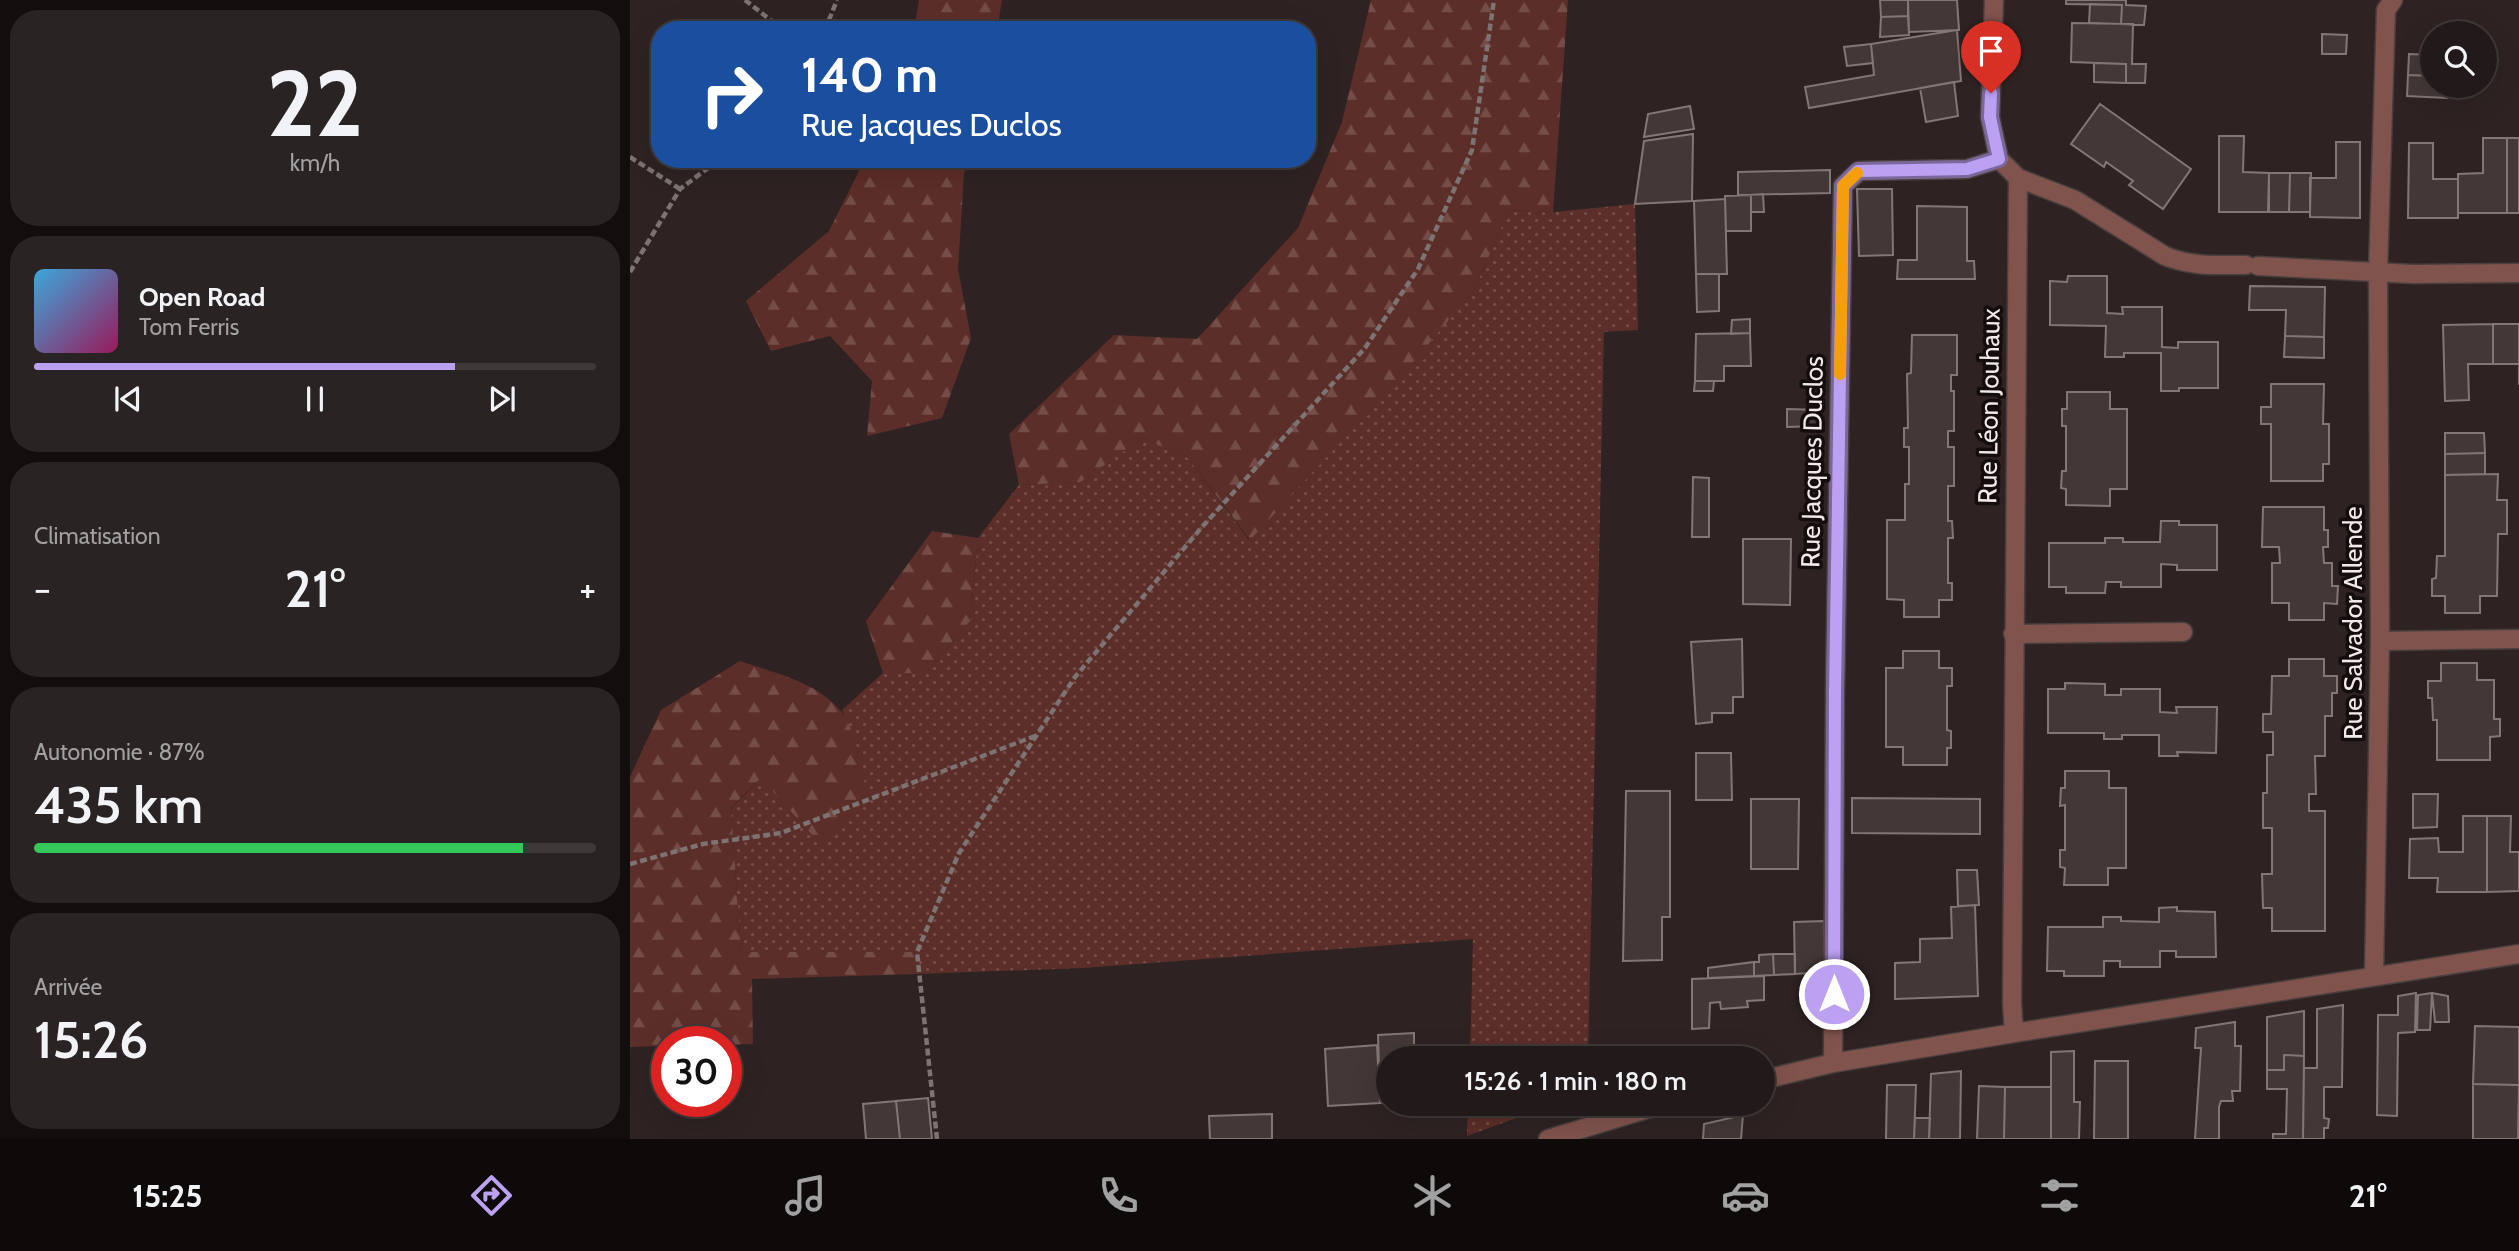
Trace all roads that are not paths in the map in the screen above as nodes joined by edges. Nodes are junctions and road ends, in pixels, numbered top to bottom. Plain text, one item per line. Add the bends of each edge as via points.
1 (1994, 0) edge
2 (2393, 0) edge
3 (1999, 159) junction
4 (2018, 178) junction
5 (2378, 271) junction
6 (2519, 273) edge
7 (2183, 632) dead end
8 (2013, 634) junction
9 (2519, 639) edge
10 (2381, 641) junction
11 (2519, 954) edge
12 (2374, 975) junction
13 (2014, 1032) junction
14 (1833, 1063) junction
15 (1775, 1077) edge
16 (1624, 1116) edge
17 (1548, 1139) edge

1 - 3 street via 1990,117
2 - 5 street, Rue Salvador Allende via 2386,10
3 - 4 street
3 - 14 street, Rue Jacques Duclos via 1967,169 1858,171 1843,186
4 - 5 street via 2075,200 2181,263
4 - 8 street, Rue Léon Jouhaux
5 - 6 street
5 - 10 street, Rue Salvador Allende
7 - 8 street
8 - 13 street, Rue Léon Jouhaux
9 - 10 street
10 - 12 street, Rue Salvador Allende
11 - 12 street
12 - 13 street
13 - 14 street
14 - 15 street
16 - 17 street

